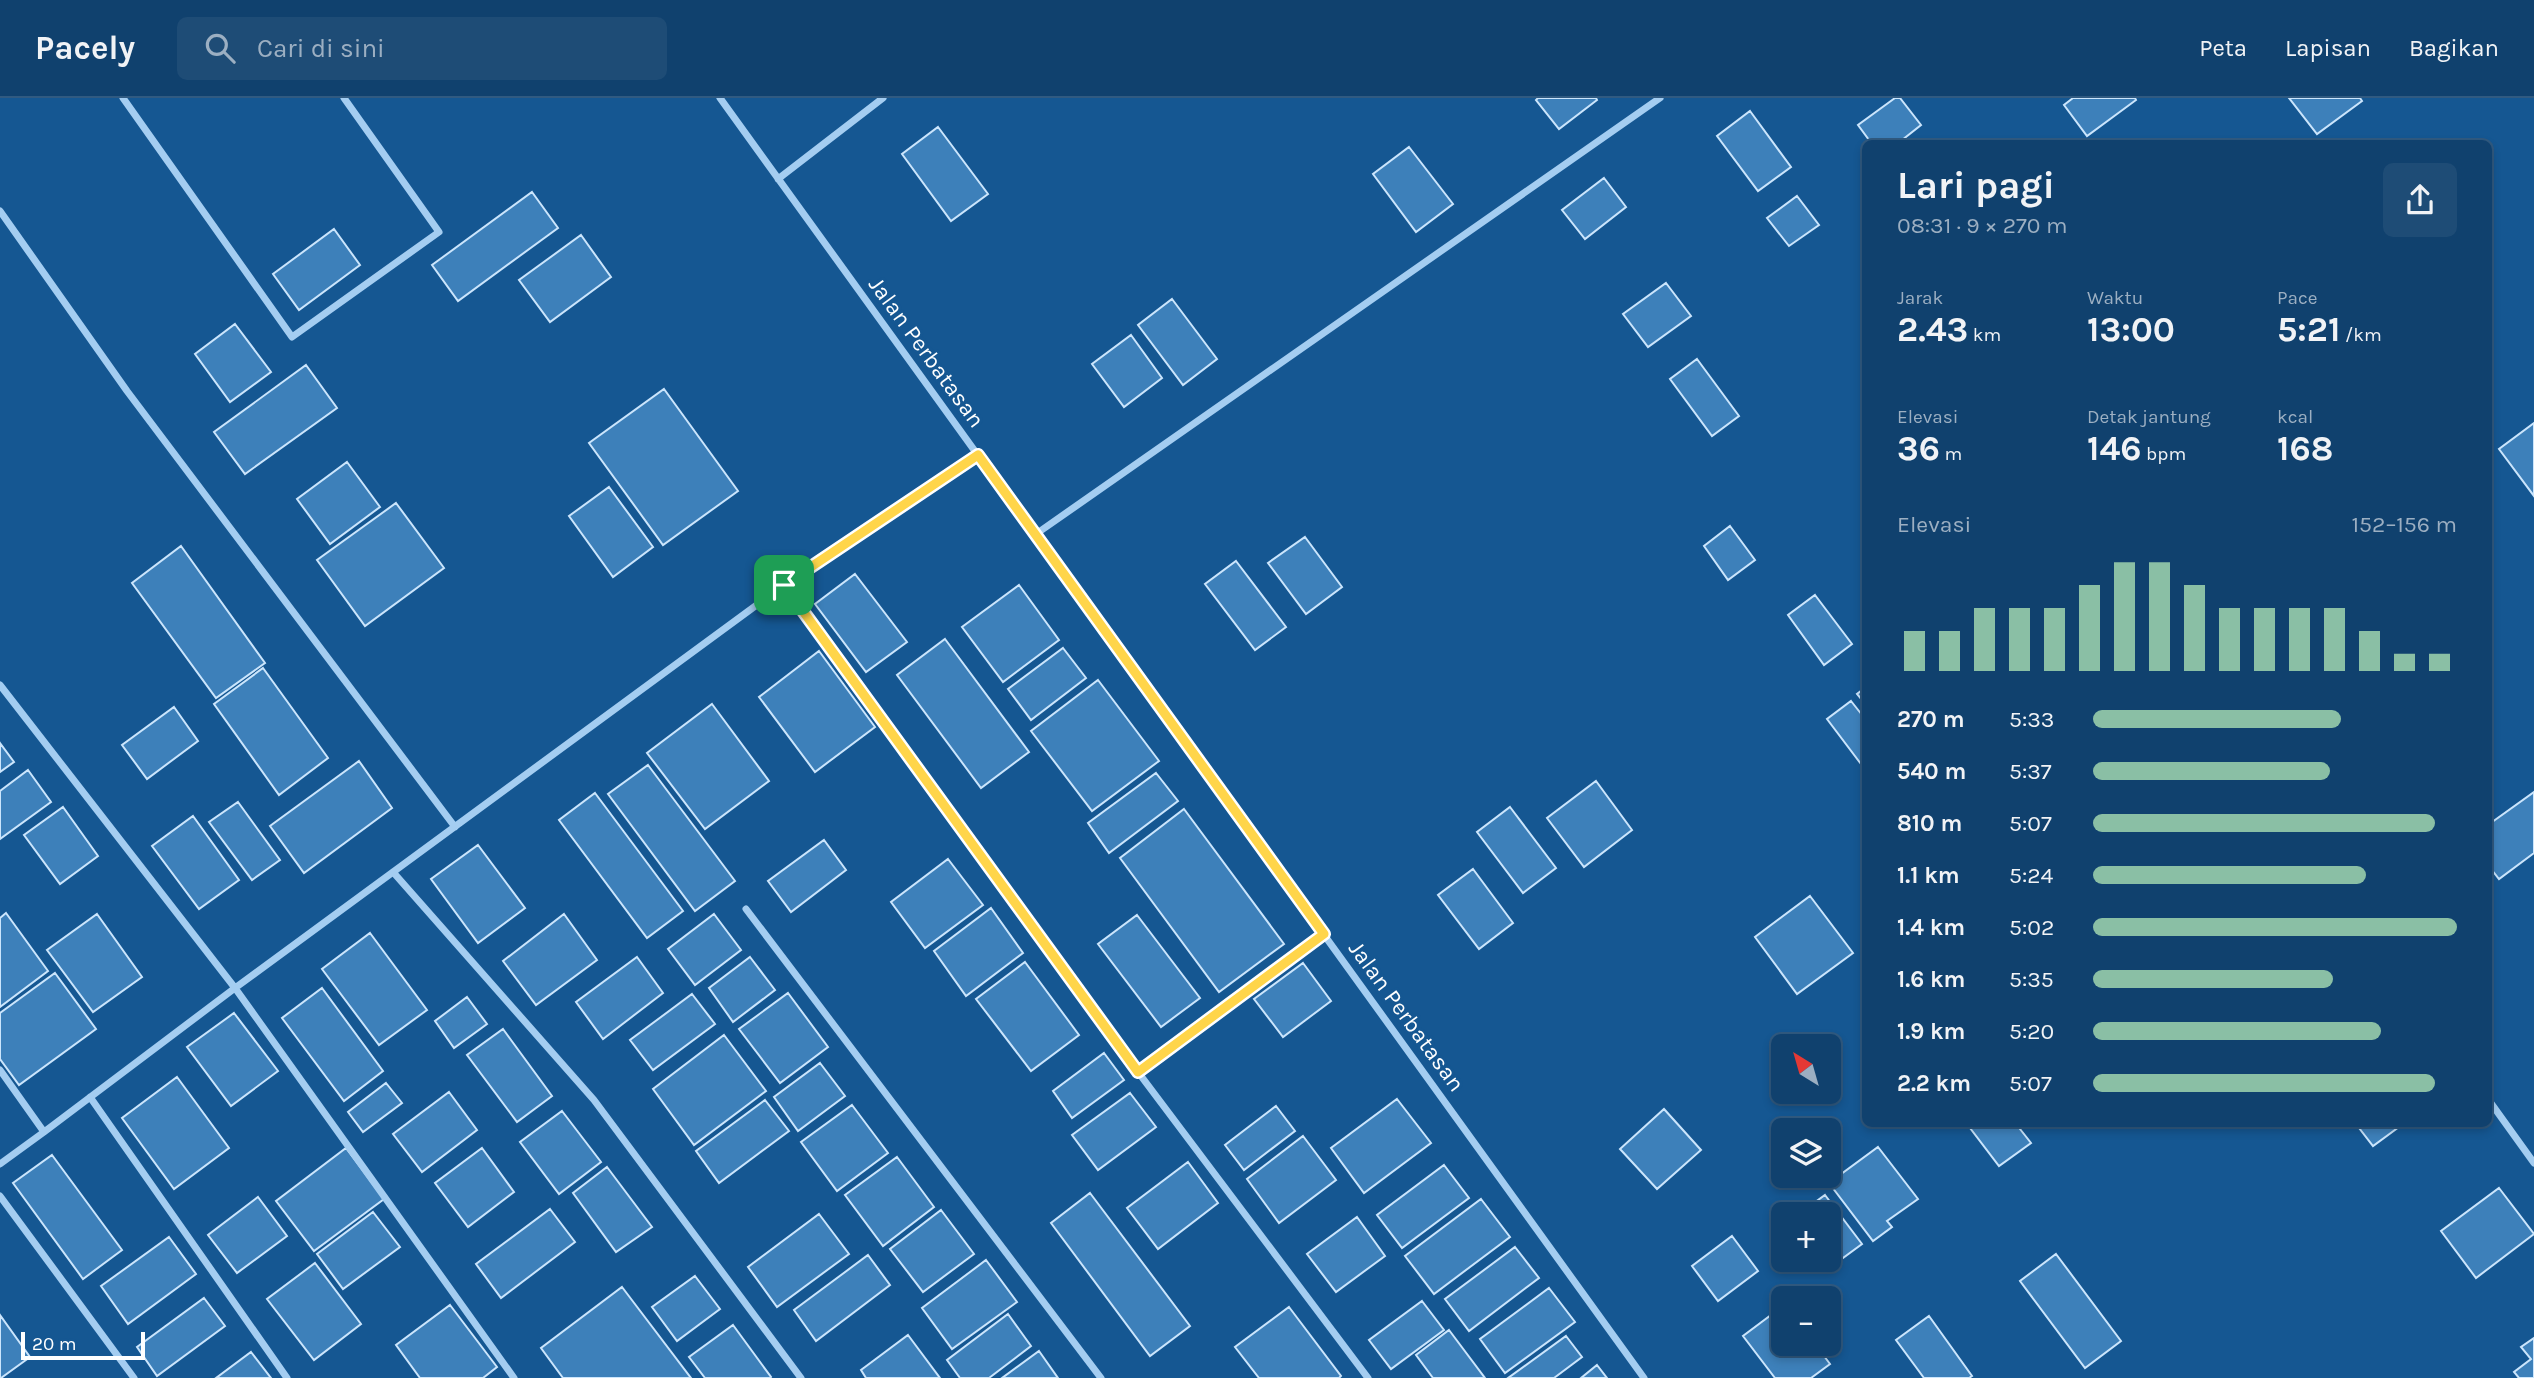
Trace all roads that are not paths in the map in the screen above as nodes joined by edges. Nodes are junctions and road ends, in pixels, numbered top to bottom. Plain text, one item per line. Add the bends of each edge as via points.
1 (123, 98) edge
2 (344, 98) edge
3 (720, 98) edge
4 (883, 98) edge
5 (1660, 98) edge
6 (778, 179) junction
7 (0, 211) edge
8 (978, 455) junction
9 (1036, 534) junction
10 (784, 585) junction
11 (0, 685) edge
12 (456, 827) junction
13 (393, 872) junction
14 (746, 909) dead end
15 (1324, 934) junction
16 (235, 988) junction
17 (0, 1070) edge
18 (1138, 1072) junction
19 (90, 1097) junction
20 (2492, 1105) edge
21 (44, 1132) junction
22 (2534, 1163) edge
23 (0, 1164) edge
24 (0, 1196) edge
25 (134, 1378) edge
26 (287, 1378) edge
27 (514, 1378) edge
28 (801, 1378) edge
29 (1101, 1378) edge
30 (1368, 1378) edge
31 (1644, 1378) edge

1 - 2 street via 292,337 439,232
3 - 6 street, Jalan Perbatasan
4 - 6 street
5 - 9 street
6 - 8 street, Jalan Perbatasan
7 - 12 street via 127,391
8 - 9 street, Jalan Perbatasan
8 - 10 street
9 - 15 street, Jalan Perbatasan
10 - 12 street
10 - 18 street
11 - 16 street
12 - 13 street
13 - 16 street
13 - 28 street via 594,1100
14 - 29 street
15 - 18 street
15 - 31 street, Jalan Perbatasan
16 - 19 street
16 - 27 street
17 - 21 street
18 - 30 street
19 - 21 street
19 - 26 street
20 - 22 street
21 - 23 street
24 - 25 street

